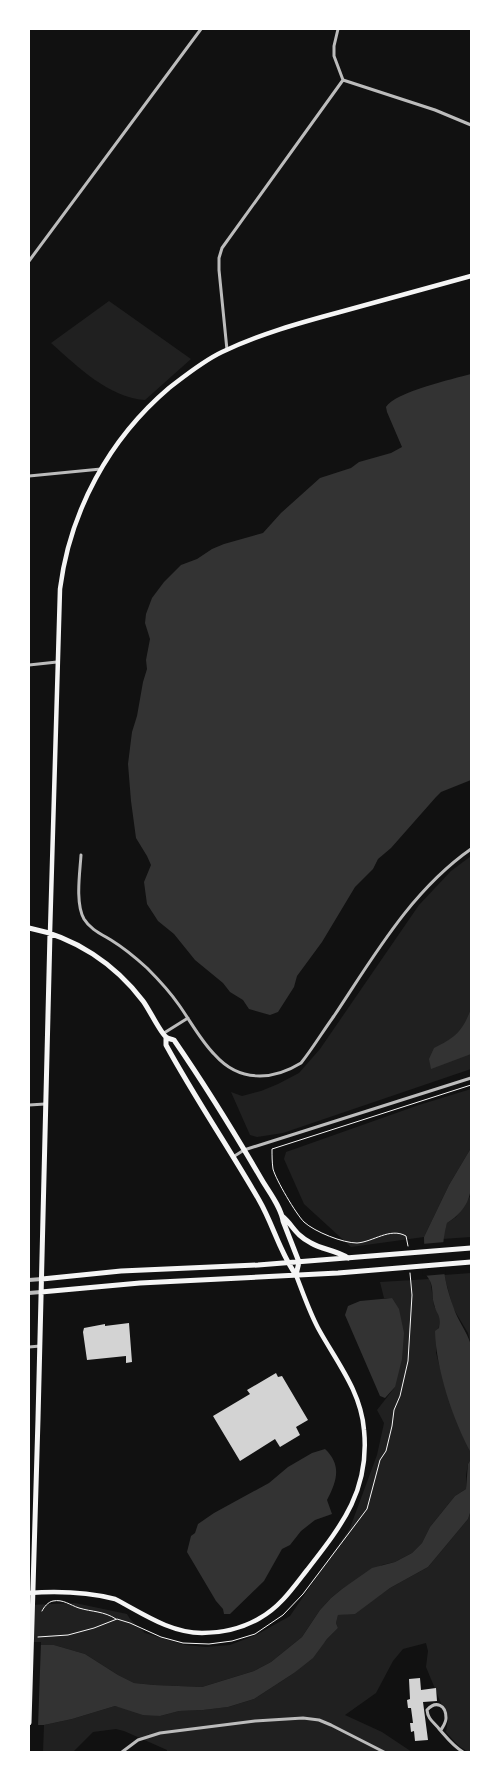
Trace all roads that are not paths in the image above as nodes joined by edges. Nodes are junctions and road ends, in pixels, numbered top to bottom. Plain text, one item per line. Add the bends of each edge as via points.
1 (201, 29) edge
2 (338, 29) edge
3 (343, 80) junction
4 (471, 125) edge
5 (29, 261) edge
6 (471, 276) edge
7 (227, 350) junction
8 (101, 469) junction
9 (29, 476) edge
10 (57, 662) junction
11 (29, 665) edge
12 (471, 849) edge
13 (81, 855) dead end
14 (29, 928) edge
15 (50, 933) junction
16 (188, 1018) junction
17 (165, 1035) junction
18 (471, 1078) edge
19 (45, 1104) junction
20 (29, 1105) edge
21 (244, 1150) junction
22 (233, 1157) junction
23 (282, 1216) junction
24 (471, 1248) edge
25 (348, 1258) junction
26 (299, 1262) junction
27 (471, 1262) edge
28 (287, 1263) junction
29 (296, 1275) junction
30 (42, 1279) junction
31 (29, 1280) edge
32 (41, 1292) junction
33 (29, 1293) edge
34 (40, 1346) junction
35 (29, 1347) edge
36 (34, 1547) junction
37 (29, 1553) edge
38 (31, 1593) edge
39 (29, 1723) edge
40 (441, 1730) junction
41 (122, 1752) edge
42 (384, 1752) edge
43 (463, 1752) edge

1 - 5 street
2 - 3 street via 334,56
3 - 4 street
3 - 7 street via 222,248 219,270
6 - 7 main road via 273,330
7 - 8 main road via 207,360 158,398 124,435
8 - 9 street
8 - 10 main road via 83,504 65,558 59,592
10 - 11 street
10 - 15 main road
12 - 16 street via 446,868 416,899 306,1057 292,1068 273,1075 241,1073 212,1052
13 - 16 street via 80,904 85,920 147,969
14 - 15 main road
15 - 17 main road via 80,945 121,976
15 - 19 main road
16 - 17 street
17 - 21 main road via 177,1044
17 - 22 main road via 166,1045
18 - 21 street
19 - 20 street
19 - 30 main road
21 - 22 street
21 - 23 main road
22 - 28 main road via 265,1212
23 - 25 main road via 310,1243
23 - 26 main road
24 - 25 main road
25 - 26 main road
26 - 28 main road
26 - 29 main road
27 - 29 main road
28 - 29 main road
28 - 30 main road via 139,1270
29 - 32 main road via 147,1282
29 - 38 main road via 314,1319 356,1396 363,1422 365,1457 348,1514 294,1587 259,1619 229,1630 203,1633 172,1628 105,1596
30 - 31 street
30 - 32 main road
32 - 33 street
32 - 34 main road
34 - 35 street
34 - 36 main road
36 - 37 main road
36 - 38 main road
38 - 39 main road
40 - 40 street via 430,1721 427,1712 432,1705 440,1705 444,1710 446,1718
40 - 43 street via 445,1738
41 - 42 street via 138,1740 160,1733 304,1718 331,1725

